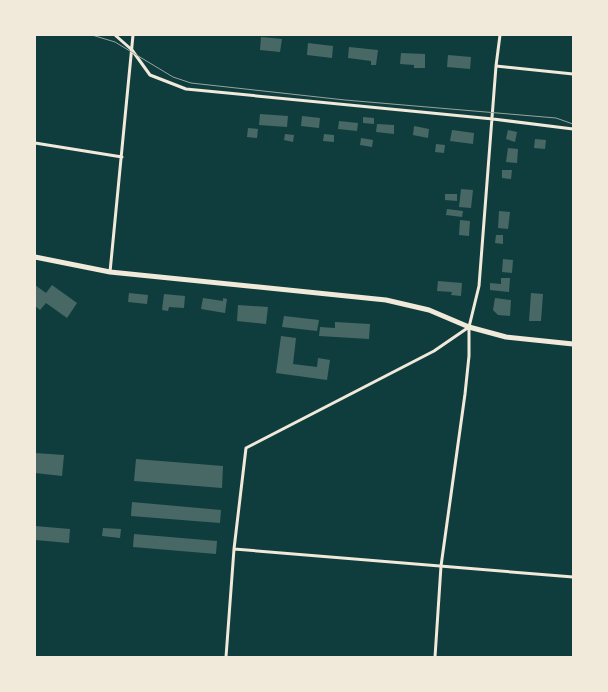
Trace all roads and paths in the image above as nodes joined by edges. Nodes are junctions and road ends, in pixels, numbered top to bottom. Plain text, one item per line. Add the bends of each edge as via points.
1 (114, 35) edge
2 (133, 35) edge
3 (500, 35) edge
4 (132, 50) junction
5 (496, 66) junction
6 (573, 74) edge
7 (493, 119) junction
8 (573, 129) edge
9 (35, 143) edge
10 (122, 157) junction
11 (35, 257) edge
12 (110, 272) junction
13 (469, 327) junction
14 (573, 344) edge
15 (234, 548) junction
16 (441, 566) junction
17 (573, 577) edge
18 (226, 657) edge
19 (435, 657) edge

1 - 4 street
2 - 4 street
3 - 5 street
4 - 7 street via 150,75 186,89
4 - 10 street
5 - 6 street
5 - 7 street
7 - 8 street
7 - 13 street via 479,286
9 - 10 street
10 - 12 street
11 - 12 main road
12 - 13 main road via 386,300 428,310
13 - 14 main road via 506,338
13 - 15 street via 434,351 246,448
13 - 16 street via 466,385
15 - 16 street
15 - 18 street
16 - 17 street
16 - 19 street

